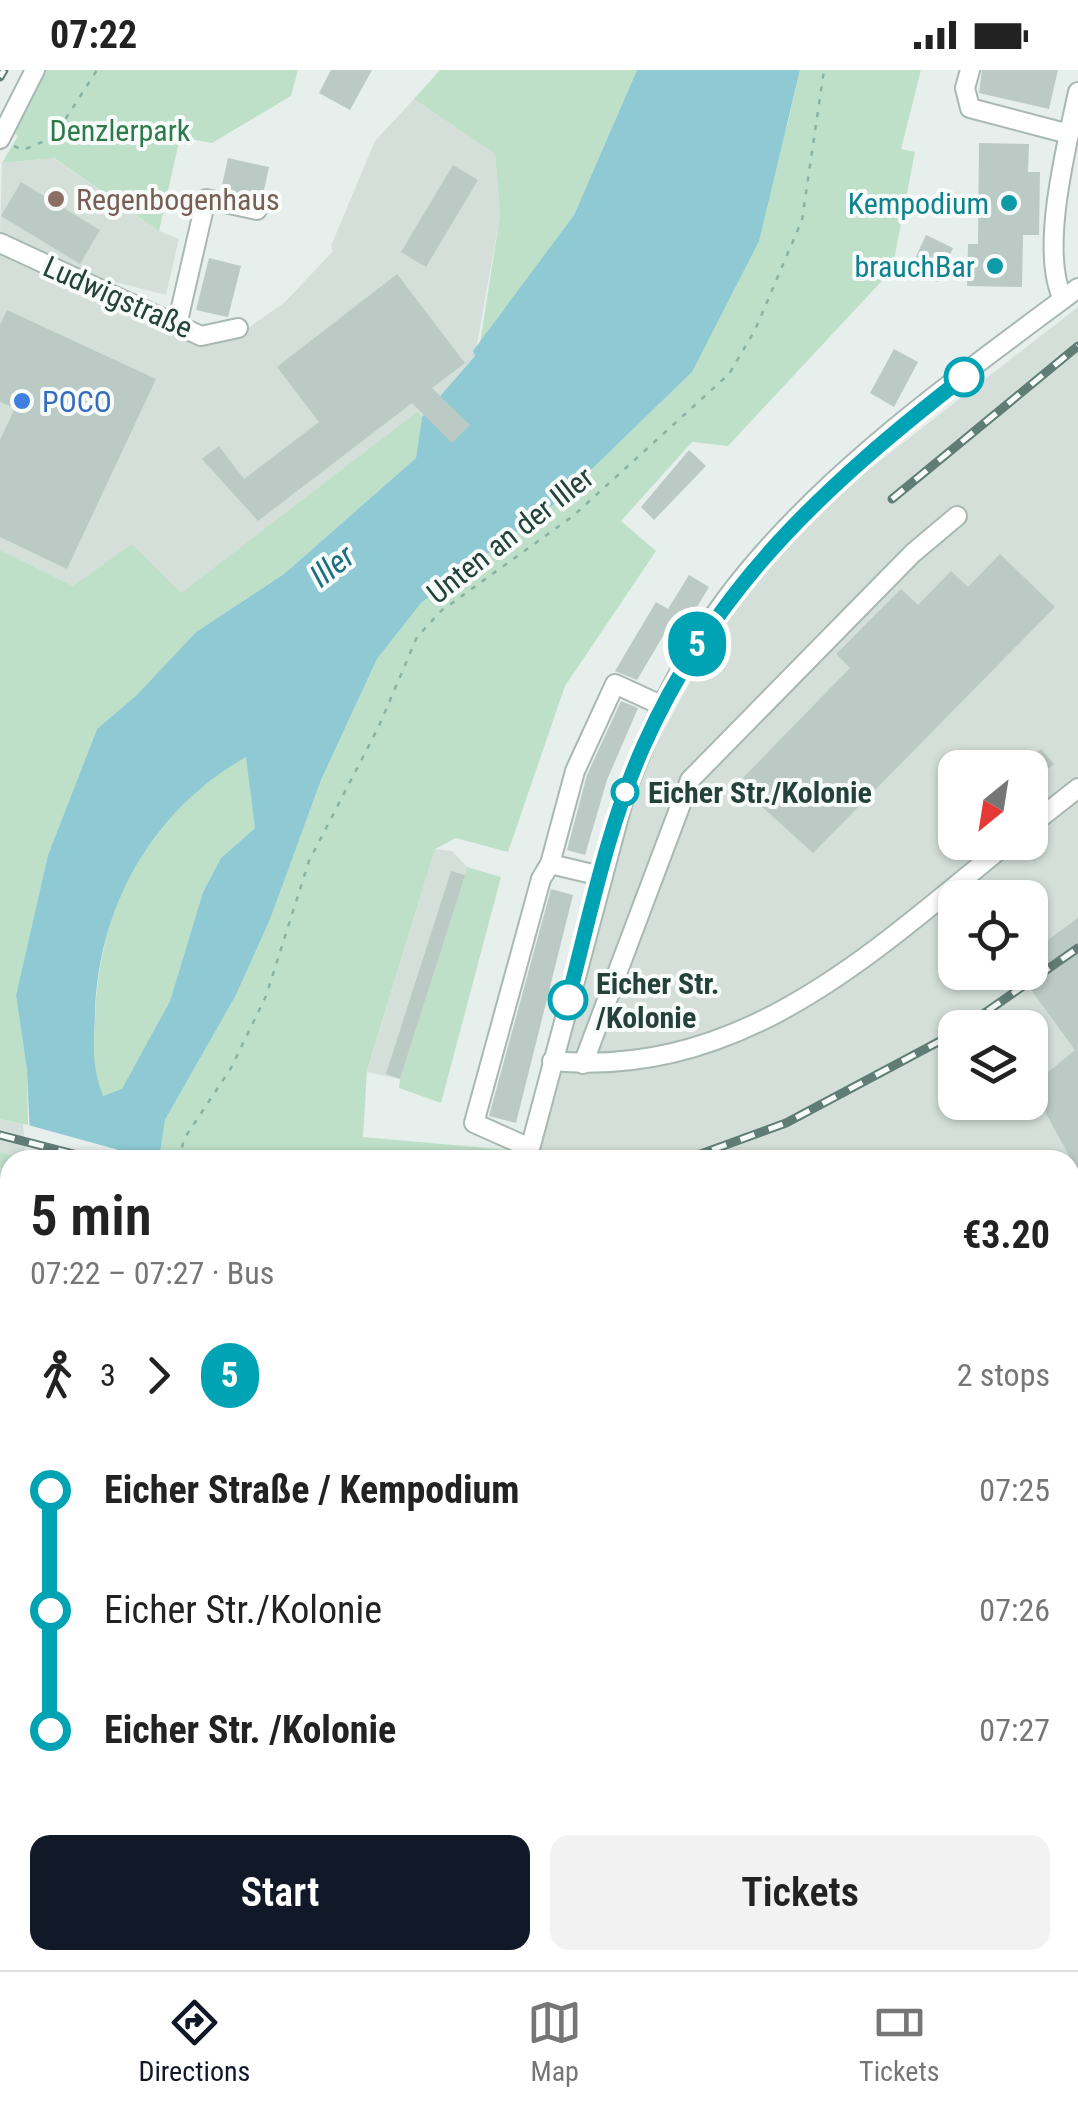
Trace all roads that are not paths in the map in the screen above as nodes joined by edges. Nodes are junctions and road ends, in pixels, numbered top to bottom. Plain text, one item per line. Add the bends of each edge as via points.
1 (35, 70) edge
2 (970, 70) edge
3 (1078, 92) edge
4 (1070, 134) junction
5 (0, 139) edge
6 (257, 210) dead end
7 (0, 243) edge
8 (1070, 294) edge
9 (177, 325) junction
10 (238, 328) dead end
11 (957, 516) dead end
12 (663, 706) junction
13 (1078, 788) edge
14 (1048, 812) edge
15 (986, 860) edge
16 (550, 864) junction
17 (600, 876) junction
18 (552, 1061) junction
19 (583, 1064) junction
20 (522, 1150) edge
21 (530, 1150) edge

1 - 5 street
2 - 4 street via 970,108
3 - 4 street
4 - 8 street via 1056,221 1056,285
6 - 9 street via 206,199
7 - 9 street, Ludwigstraße
8 - 12 street via 890,435 782,534 726,599
9 - 10 street, Ludwigstraße via 201,336
11 - 19 street via 690,780
12 - 16 street via 615,684 575,772
12 - 17 street via 625,794
13 - 14 street
15 - 19 street via 854,969 785,1009 684,1053
16 - 17 street
16 - 20 street via 474,1122
17 - 18 street
18 - 19 street
18 - 21 street

